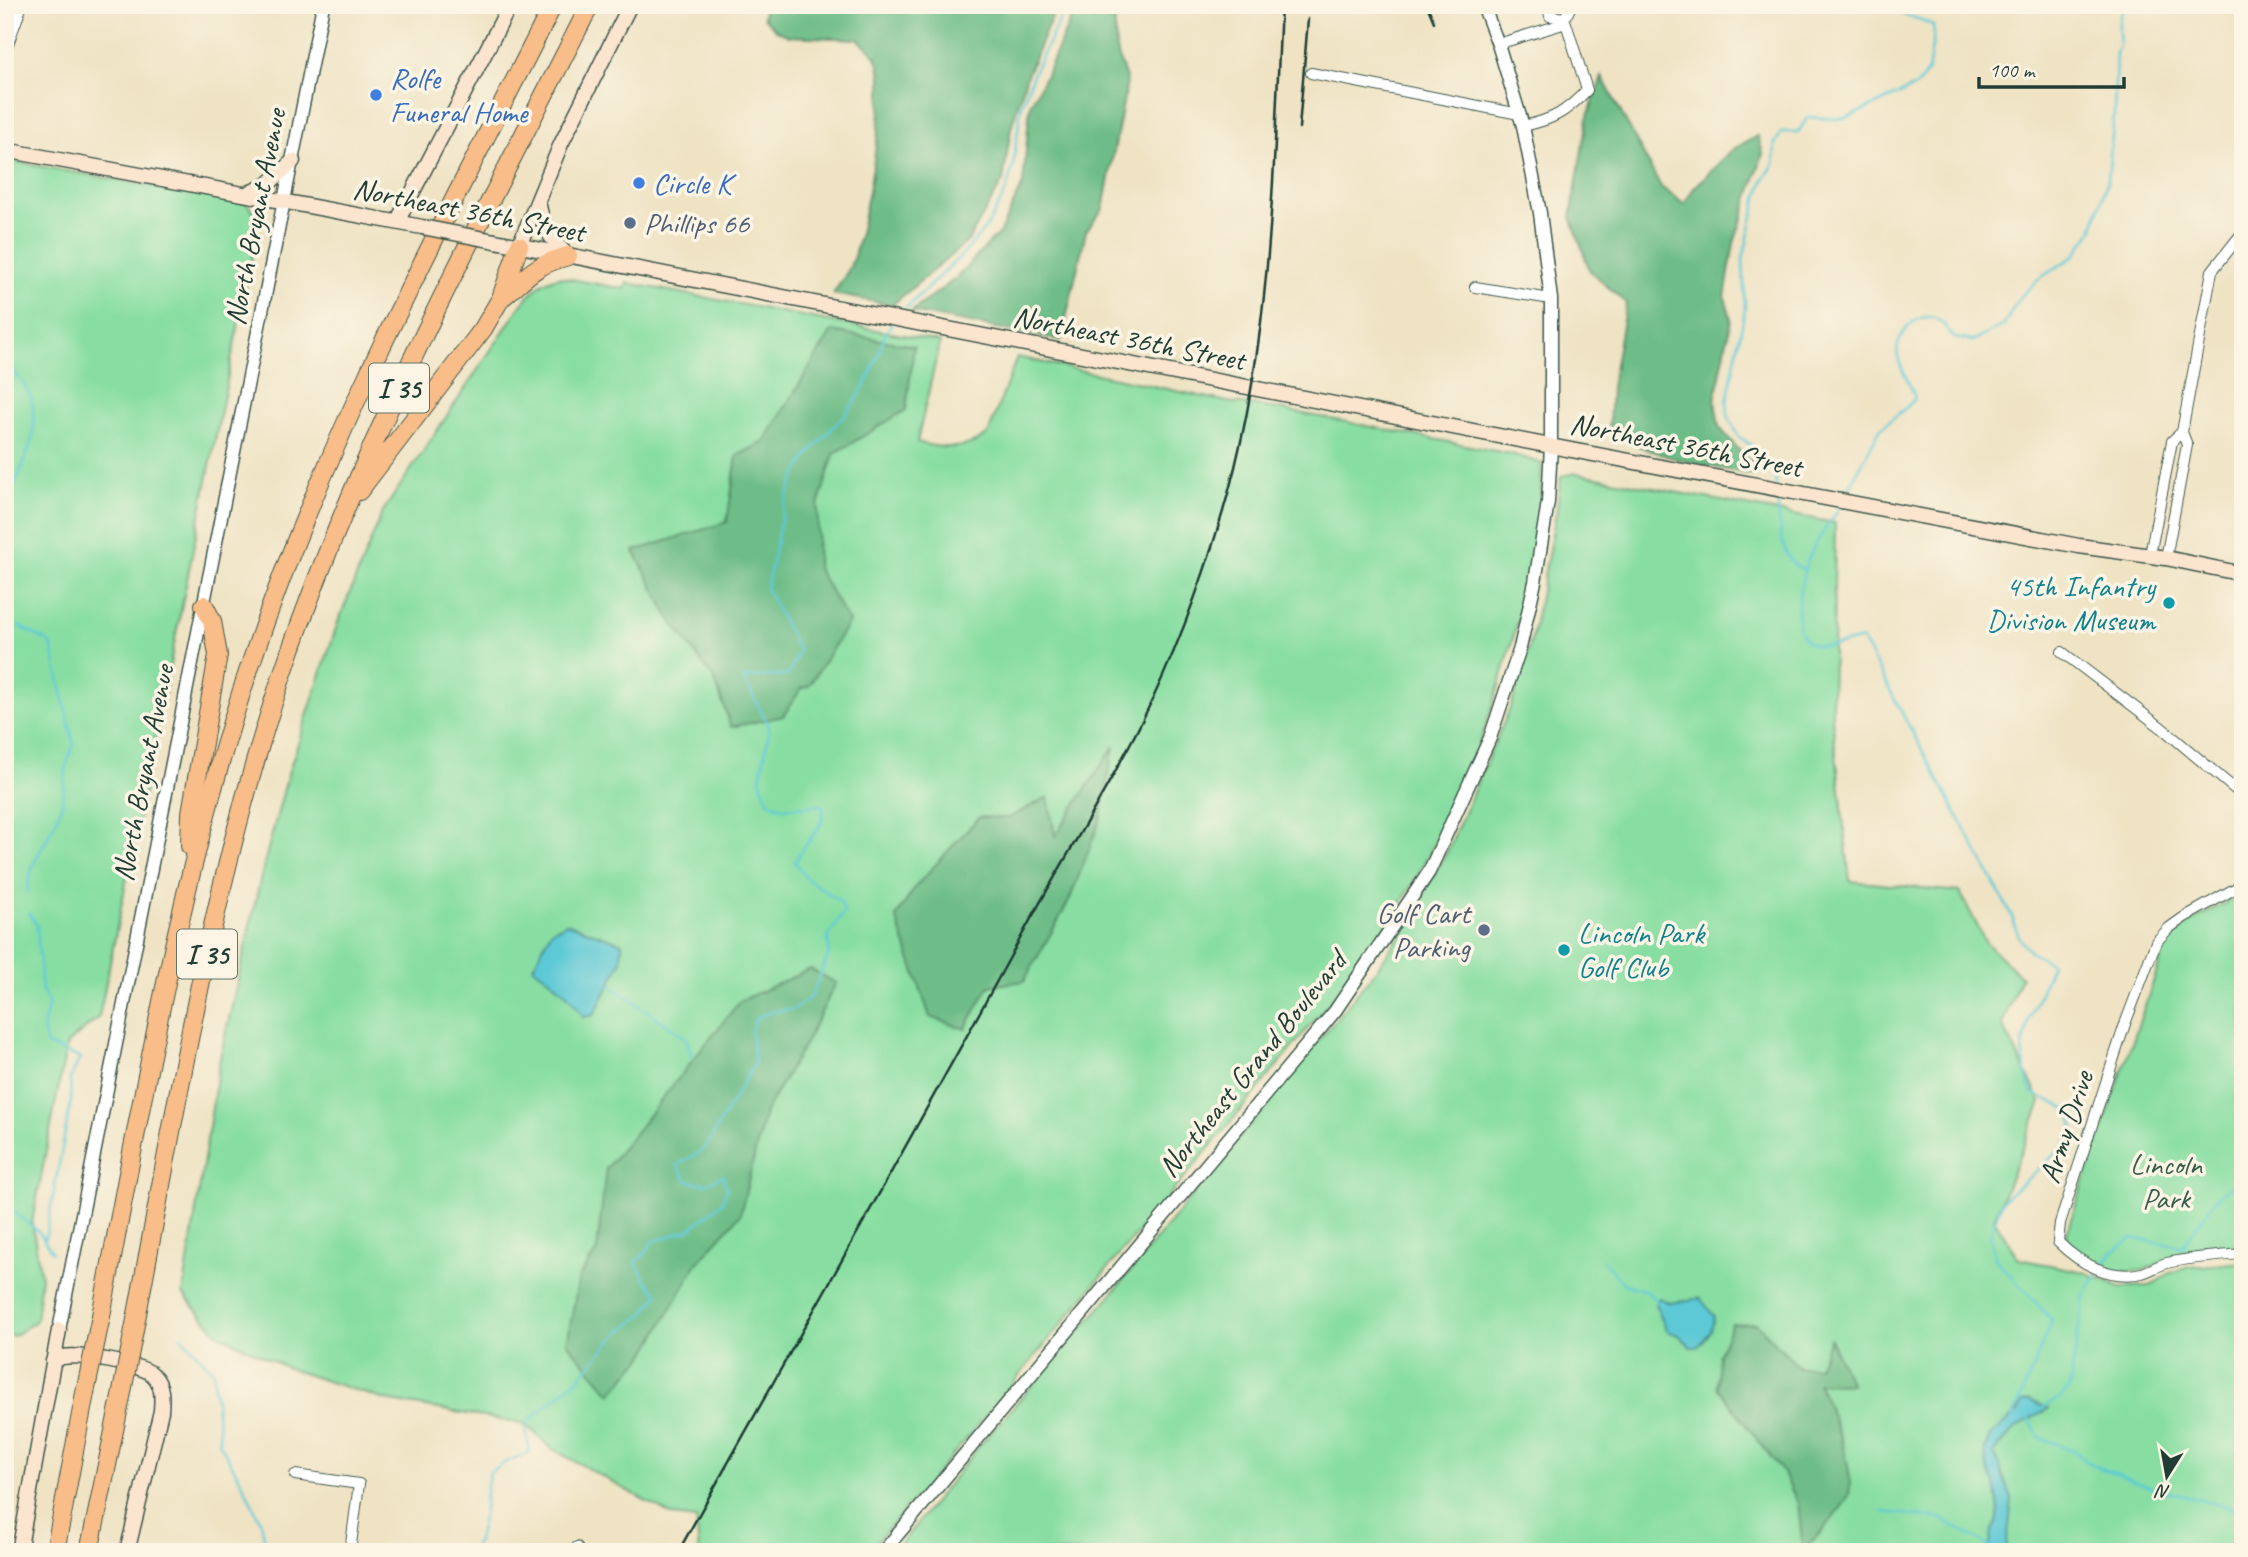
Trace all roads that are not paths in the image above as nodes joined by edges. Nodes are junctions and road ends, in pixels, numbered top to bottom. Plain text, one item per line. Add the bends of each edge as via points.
1 (9, 5) edge
2 (323, 5) edge
3 (510, 5) edge
4 (553, 5) edge
5 (590, 5) edge
6 (631, 5) edge
7 (1483, 5) edge
8 (1548, 5) edge
9 (1571, 6) edge
10 (20, 10) edge
11 (1566, 20) junction
12 (1498, 44) junction
13 (5, 52) edge
14 (1311, 73) dead end
15 (1521, 120) junction
16 (5, 150) edge
17 (293, 161) junction
18 (245, 194) junction
19 (285, 201) junction
20 (538, 201) junction
21 (397, 222) junction
22 (2243, 232) edge
23 (519, 246) junction
24 (568, 256) junction
25 (1475, 287) dead end
26 (501, 298) junction
27 (1551, 299) junction
28 (2182, 432) junction
29 (1551, 446) junction
30 (344, 511) junction
31 (2150, 555) junction
32 (2166, 558) junction
33 (2243, 575) edge
34 (204, 605) junction
35 (2062, 652) dead end
36 (2243, 796) edge
37 (190, 881) junction
38 (2243, 884) edge
39 (2243, 1254) edge
40 (59, 1330) junction
41 (81, 1357) junction
42 (53, 1361) junction
43 (295, 1475) dead end
44 (19, 1552) edge
45 (55, 1552) edge
46 (89, 1552) edge
47 (127, 1552) edge
48 (350, 1552) edge
49 (883, 1552) edge

1 - 10 street
2 - 17 street, North Bryant Avenue
3 - 21 main road
4 - 37 highway, I 35 via 374,361 312,499 244,684
5 - 30 highway, I 35 via 457,267
6 - 20 main road via 561,144
7 - 12 street, Northeast Grand Boulevard
8 - 11 street via 1550,16
9 - 11 street
10 - 13 street
11 - 12 street
11 - 15 street via 1587,90 1568,110 1538,123
12 - 15 street, Northeast Grand Boulevard
14 - 15 street
15 - 27 street, Northeast Grand Boulevard
16 - 18 main road, Northeast 36th Street
17 - 18 main road via 266,187
17 - 19 street, North Bryant Avenue
18 - 19 main road, Northeast 36th Street
19 - 21 main road, Northeast 36th Street
19 - 34 street, North Bryant Avenue
20 - 23 main road
20 - 24 main road via 549,237
21 - 23 main road, Northeast 36th Street, bridge
22 - 28 street via 2212,271
23 - 24 main road, Northeast 36th Street
23 - 26 highway
24 - 26 highway via 529,272
24 - 29 main road, Northeast 36th Street
25 - 27 street
26 - 30 highway via 464,356
27 - 29 street, Northeast Grand Boulevard
28 - 31 street via 2172,441
28 - 32 street via 2187,445
29 - 31 main road, Northeast 36th Street via 2079,547
29 - 49 street, Northeast Grand Boulevard via 1548,502 1520,648 1490,738 1429,872 1335,1011
30 - 46 highway, I 35, bridge via 286,662 235,835 200,985
31 - 32 main road, Northeast 36th Street
32 - 33 main road, Northeast 36th Street
34 - 37 highway via 218,655 191,813
34 - 40 street, North Bryant Avenue
35 - 36 street
37 - 45 highway, I 35, bridge
38 - 39 street, Army Drive via 2169,928 2156,942 2060,1223 2059,1242 2071,1255 2108,1273 2141,1273 2174,1261
40 - 41 main road
40 - 42 main road, North Bryant Avenue
41 - 42 main road
41 - 47 main road via 146,1370 158,1381 162,1393
42 - 44 main road, North Bryant Avenue
43 - 48 street via 359,1484

